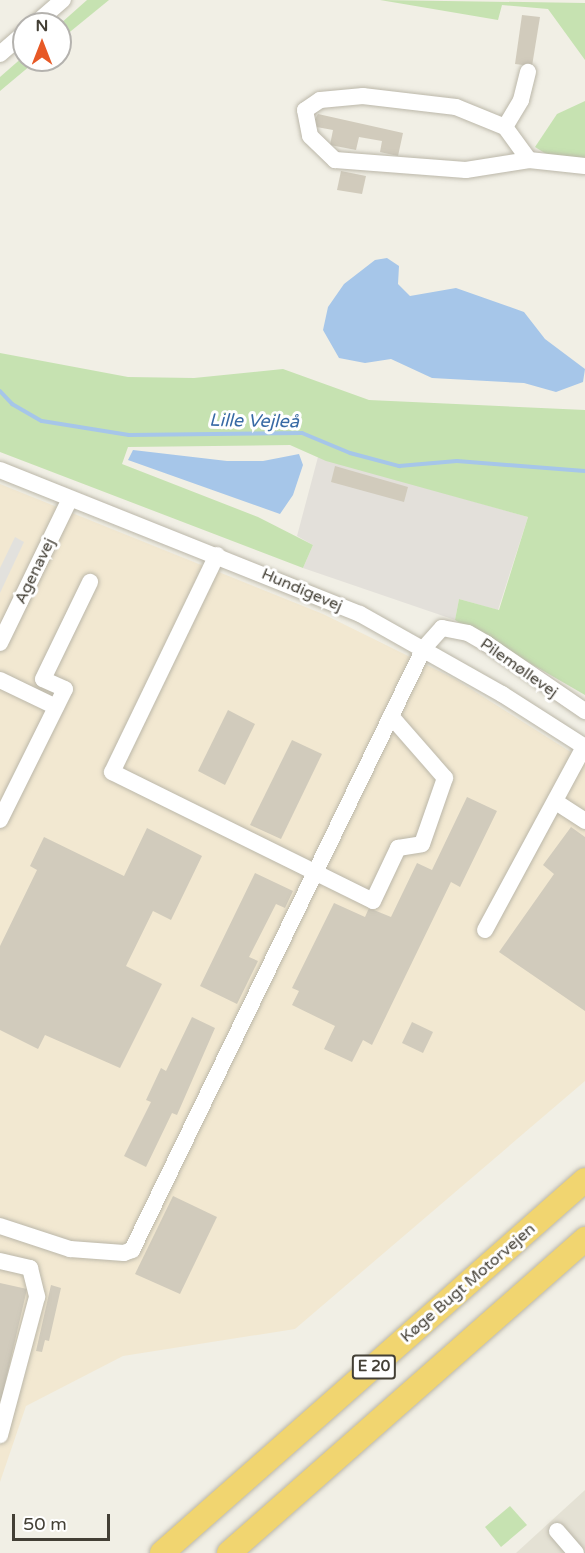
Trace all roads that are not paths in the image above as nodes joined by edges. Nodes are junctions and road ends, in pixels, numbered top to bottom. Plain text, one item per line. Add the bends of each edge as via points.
1 (63, 0) edge
2 (49, 12) edge
3 (12, 44) edge
4 (0, 54) edge
5 (528, 72) dead end
6 (505, 128) junction
7 (529, 160) junction
8 (585, 166) edge
9 (0, 470) edge
10 (70, 499) junction
11 (217, 555) junction
12 (90, 582) dead end
13 (0, 643) edge
14 (424, 648) junction
15 (0, 680) edge
16 (56, 707) junction
17 (585, 711) edge
18 (391, 716) junction
19 (585, 747) edge
20 (556, 802) junction
21 (0, 820) edge
22 (585, 821) edge
23 (315, 875) junction
24 (485, 930) dead end
25 (585, 1180) edge
26 (0, 1226) edge
27 (585, 1239) edge
28 (0, 1261) edge
29 (0, 1435) edge
30 (556, 1531) dead end
31 (162, 1553) edge
32 (229, 1553) edge
33 (576, 1553) edge

1 - 2 street
3 - 4 street
5 - 6 street via 521,100
6 - 7 street
6 - 7 street via 456,107 363,96 320,100 305,110 310,136 335,160 466,170
7 - 8 street
9 - 10 street, Hundigevej
10 - 11 street, Hundigevej
10 - 13 street, Agenavej
11 - 14 street, Hundigevej via 360,615
11 - 23 street via 111,772
12 - 16 street via 43,679 65,689
14 - 17 street, Pilemøllevej via 442,628 468,633
14 - 18 street
14 - 19 street, Hundigevej
15 - 16 street
16 - 21 street
18 - 23 street
18 - 23 street via 445,778 422,844 398,848 373,901
19 - 20 street
20 - 22 street
20 - 24 street
23 - 26 street via 132,1250 124,1253 70,1249
25 - 31 highway, Køge Bugt Motorvejen / E 20
27 - 32 highway, E 20
28 - 29 street via 30,1268 37,1297
30 - 33 street

